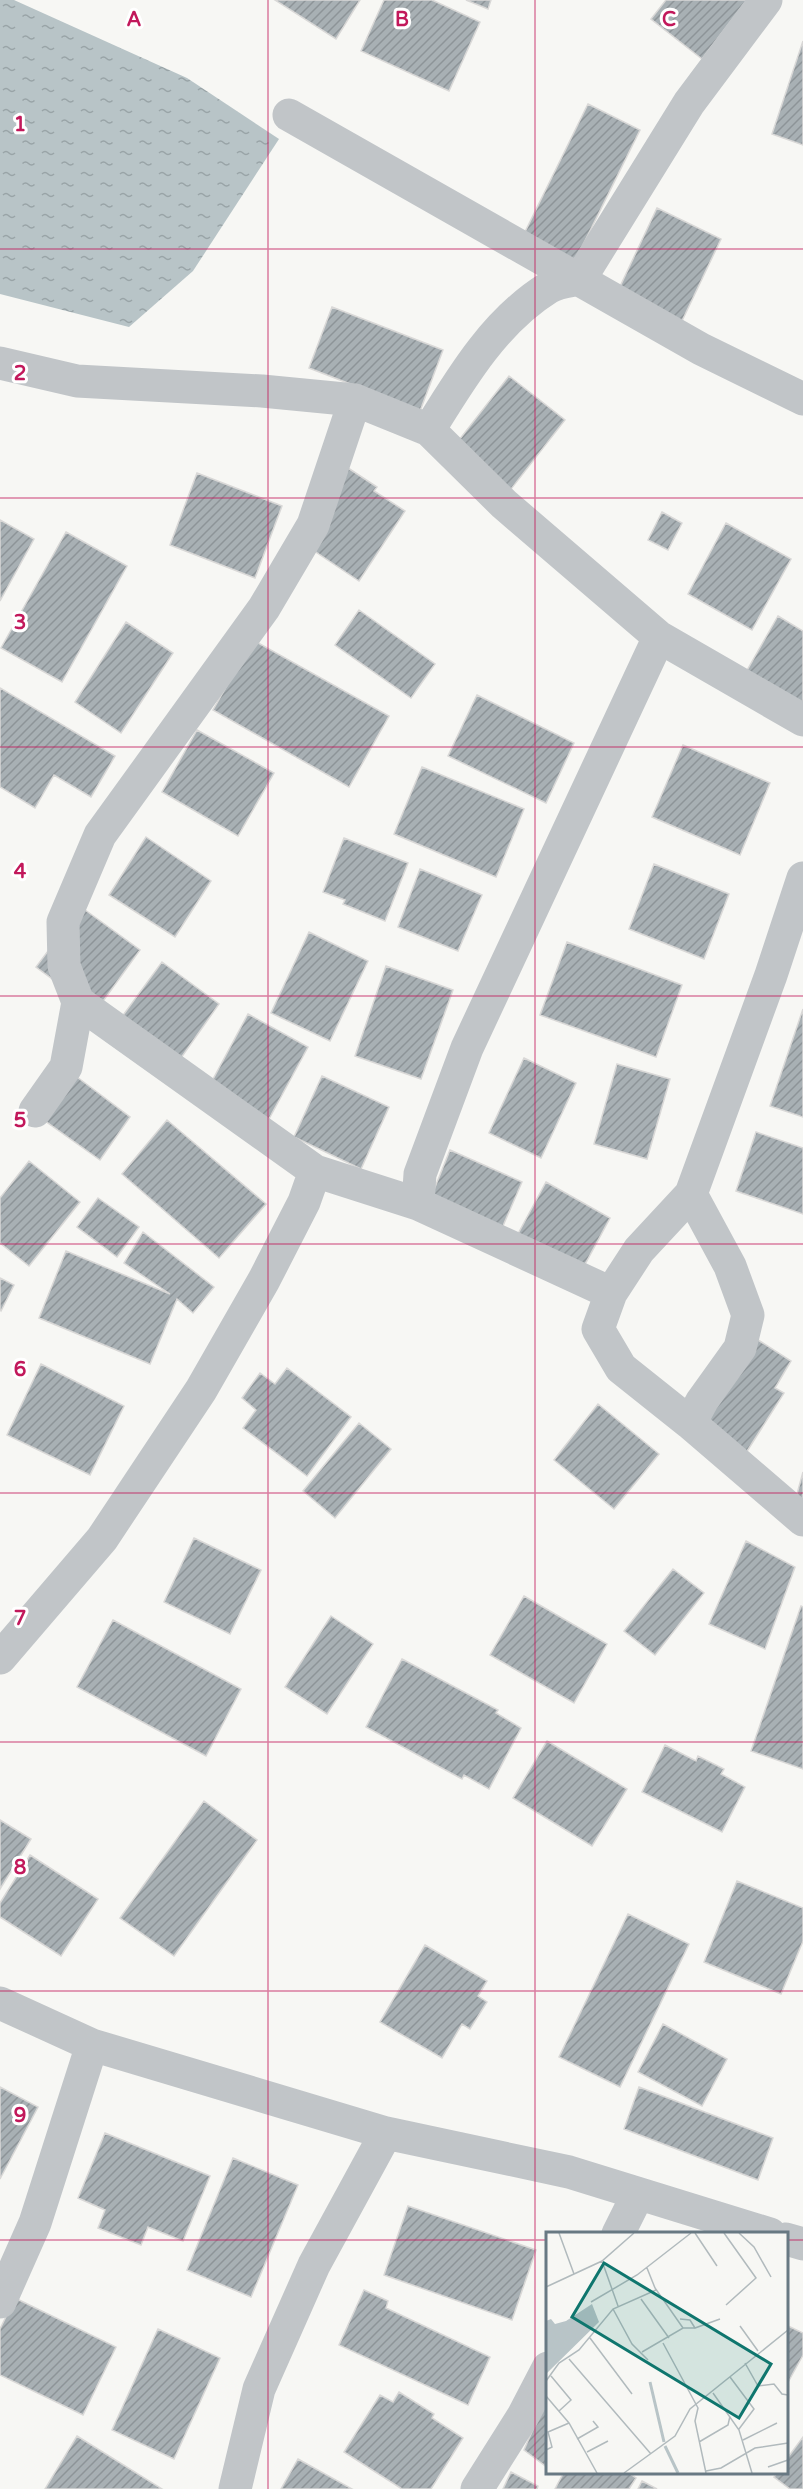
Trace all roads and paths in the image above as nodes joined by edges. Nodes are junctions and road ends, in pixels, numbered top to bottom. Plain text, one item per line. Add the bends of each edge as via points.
1 (766, 0) edge
2 (289, 115) dead end
3 (580, 279) junction
4 (0, 363) edge
5 (803, 399) edge
6 (355, 400) junction
7 (429, 430) junction
8 (659, 637) junction
9 (803, 720) edge
10 (803, 878) edge
11 (78, 1002) junction
12 (35, 1111) dead end
13 (315, 1171) junction
14 (691, 1194) junction
15 (418, 1204) junction
16 (611, 1293) junction
17 (690, 1423) junction
18 (803, 1520) edge
19 (0, 1658) edge
20 (0, 2003) edge
21 (92, 2045) junction
22 (386, 2133) junction
23 (638, 2194) junction
24 (619, 2232) edge
25 (763, 2232) edge
26 (788, 2240) edge
27 (803, 2244) edge
28 (0, 2302) edge
29 (546, 2372) edge
30 (235, 2489) edge
31 (477, 2489) edge

1 - 3 street via 689,103
2 - 3 street
3 - 5 street via 701,349
3 - 7 street via 550,286 505,322 456,386
4 - 6 street via 77,381
6 - 7 street
6 - 11 street via 308,534 264,608 100,836 63,922 64,966
7 - 8 street via 504,504
8 - 9 street
8 - 15 street via 467,1048 420,1174
10 - 14 street
11 - 12 street via 66,1067
11 - 13 street
13 - 15 street
13 - 19 street via 304,1202 264,1280 201,1390 102,1539
14 - 16 street via 639,1250
14 - 17 street via 730,1266 748,1315 740,1348
15 - 16 street
16 - 17 street via 598,1329 621,1368
17 - 18 street
20 - 21 street
21 - 22 street
21 - 28 street via 35,2223
22 - 23 street via 569,2172
22 - 30 street via 314,2265 259,2389
23 - 24 street
23 - 25 street
26 - 27 street
29 - 31 street

